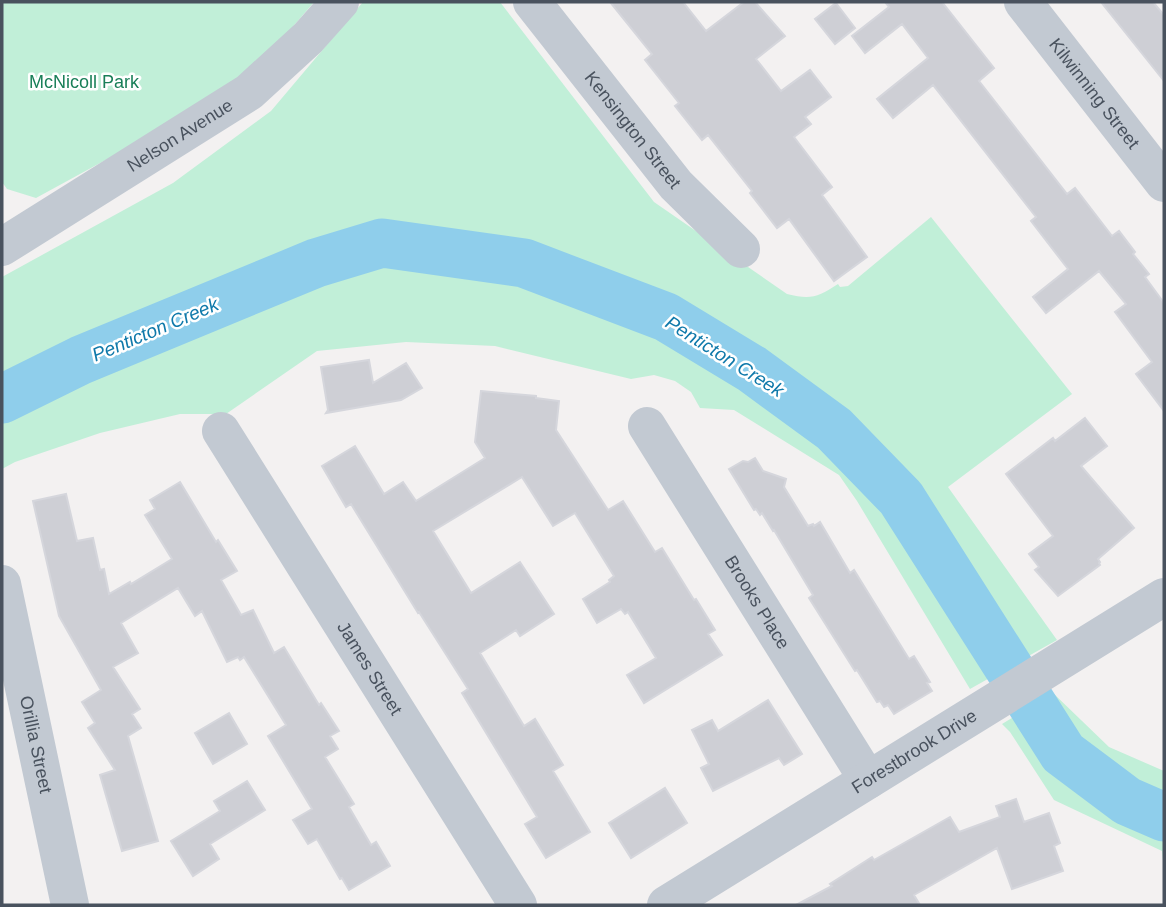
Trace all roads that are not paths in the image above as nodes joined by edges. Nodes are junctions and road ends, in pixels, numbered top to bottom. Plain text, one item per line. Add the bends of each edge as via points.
1 (340, 2) edge
2 (532, 2) edge
3 (1023, 2) edge
4 (1164, 183) edge
5 (2, 247) edge
6 (741, 249) dead end
7 (647, 426) dead end
8 (221, 431) dead end
9 (2, 584) edge
10 (1164, 597) edge
11 (868, 780) junction
12 (70, 905) edge
13 (518, 905) edge
14 (666, 905) edge

1 - 5 street, Nelson Avenue via 249,92
2 - 6 street, Kensington Street via 676,185
3 - 4 street, Kilwinning Street
7 - 11 street, Brooks Place
8 - 13 street, James Street
9 - 12 street, Orillia Street
10 - 11 street, Forestbrook Drive
11 - 14 street, Forestbrook Drive

